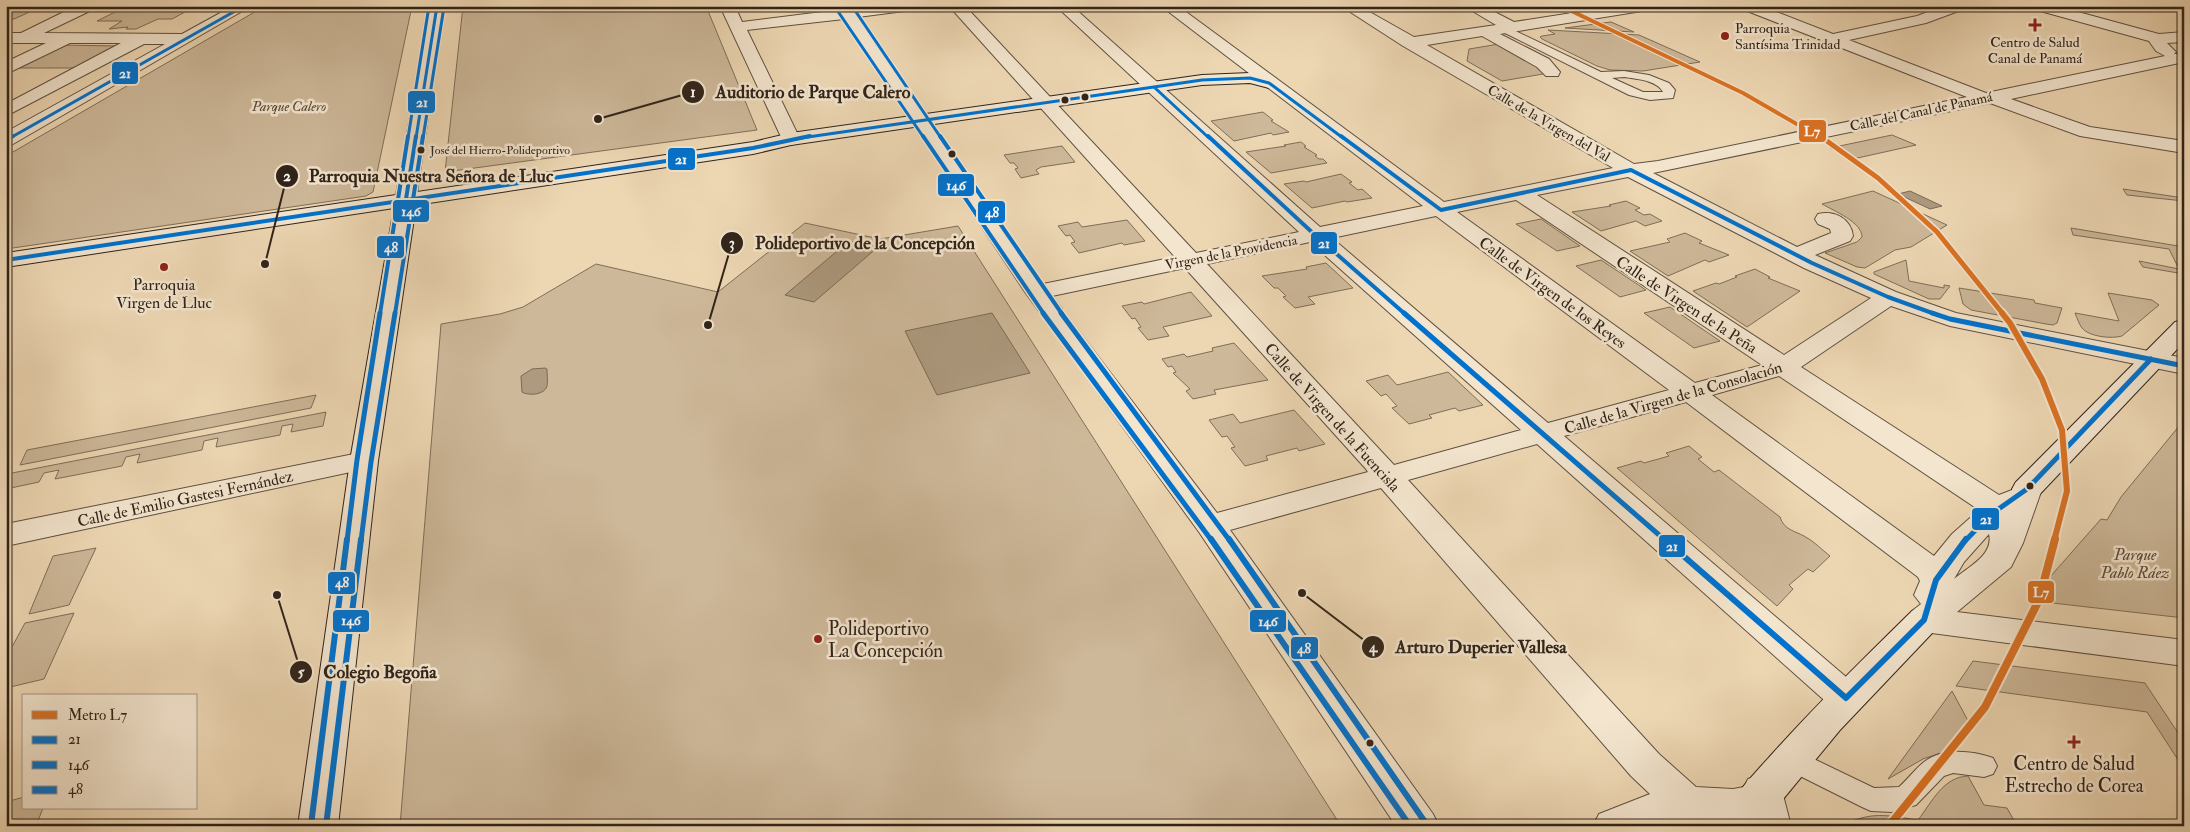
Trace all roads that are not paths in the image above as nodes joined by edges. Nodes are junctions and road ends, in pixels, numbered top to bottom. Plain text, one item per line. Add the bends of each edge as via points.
1 (89, 6) edge
2 (244, 6) edge
3 (437, 6) edge
4 (727, 6) edge
5 (912, 6) edge
6 (956, 6) edge
7 (1063, 6) edge
8 (1168, 6) edge
9 (1348, 6) edge
10 (1472, 6) edge
11 (1580, 6) edge
12 (1648, 6) edge
13 (1747, 6) edge
14 (1959, 6) edge
15 (2038, 6) edge
16 (845, 10) edge
17 (1596, 14) junction
18 (737, 27) junction
19 (1509, 28) junction
20 (1485, 32) junction
21 (2184, 37) edge
22 (14, 38) edge
23 (68, 38) junction
24 (1832, 38) junction
25 (141, 39) junction
26 (188, 39) junction
27 (2159, 39) junction
28 (1410, 43) junction
29 (6, 46) edge
30 (2182, 58) edge
31 (1241, 61) junction
32 (6, 69) edge
33 (1552, 72) dead end
34 (1600, 76) junction
35 (1202, 80) junction
36 (1268, 82) junction
37 (1154, 87) junction
38 (1987, 97) junction
39 (1047, 103) junction
40 (6, 110) edge
41 (920, 122) junction
42 (791, 139) junction
43 (6, 140) edge
44 (2184, 147) edge
45 (1631, 170) junction
46 (1519, 194) junction
47 (406, 200) junction
48 (1441, 210) junction
49 (1826, 218) dead end
50 (1315, 235) junction
51 (1796, 255) junction
52 (6, 260) edge
53 (1191, 261) junction
54 (1037, 292) junction
55 (1888, 297) junction
56 (2184, 326) edge
57 (2151, 359) junction
58 (2184, 366) edge
59 (1784, 367) junction
60 (1692, 394) junction
61 (1543, 434) junction
62 (364, 461) junction
63 (1387, 476) junction
64 (2027, 489) junction
65 (1999, 509) junction
66 (1210, 525) junction
67 (6, 535) edge
68 (2007, 543) junction
69 (1936, 580) junction
70 (1924, 620) junction
71 (2184, 652) edge
72 (1846, 698) junction
73 (1791, 759) junction
74 (1984, 766) dead end
75 (1756, 811) edge
76 (1698, 814) edge
77 (318, 826) edge
78 (1419, 826) edge
79 (1612, 826) edge

1 - 22 street
2 - 26 street
3 - 47 street
4 - 18 street
5 - 16 street
6 - 39 street, Calle de Virgen de la Fuencisla
7 - 37 street
8 - 31 street, Calle de Virgen de los Reyes
9 - 28 street, Calle de la Virgen del Val
10 - 19 street
11 - 17 street
12 - 17 street
13 - 24 street
14 - 24 street via 1921,20
15 - 27 street
16 - 18 street
16 - 41 street
17 - 19 street
18 - 42 street
19 - 20 street
19 - 34 lane
20 - 28 street
20 - 33 street via 1543,63
21 - 27 street
22 - 23 street
22 - 29 street
23 - 25 street
23 - 32 street
24 - 38 street
25 - 26 street
25 - 40 street
26 - 43 street
27 - 30 street via 2157,41 2162,48
28 - 45 street, Calle de la Virgen del Val
30 - 38 street, Calle del Canal de Panamá
31 - 35 street via 1239,69
31 - 36 street, Calle de Virgen de los Reyes
34 - 34 lane via 1642,96 1669,96 1665,86 1648,78 1624,74
35 - 36 street via 1250,78
35 - 37 street
36 - 48 street, Calle de Virgen de los Reyes
37 - 39 street
37 - 50 street
38 - 44 street via 2081,131
38 - 45 street, Calle del Canal de Panamá
39 - 41 street
39 - 53 street, Calle de Virgen de la Fuencisla
41 - 42 street
41 - 54 street
42 - 47 street via 753,148
45 - 46 street, Virgen de la Providencia
45 - 51 street, Calle de la Virgen del Val
46 - 48 street, Virgen de la Providencia
46 - 59 street, Calle de Virgen de la Peña
47 - 52 street
47 - 62 street
48 - 50 street, Virgen de la Providencia
48 - 60 street, Calle de Virgen de los Reyes
49 - 51 street via 1841,226 1842,236
50 - 53 street, Virgen de la Providencia
50 - 61 street
51 - 55 street, Calle de la Virgen del Val
53 - 54 street, Virgen de la Providencia
53 - 63 street, Calle de Virgen de la Fuencisla
54 - 66 street
55 - 57 street, Calle de la Virgen del Val via 1950,319
55 - 59 street, Calle de la Virgen de la Consolación
56 - 57 street
57 - 58 street, Calle de la Virgen del Val
57 - 64 street
59 - 60 street, Calle de la Virgen de la Consolación
59 - 65 street, Calle de Virgen de la Peña
60 - 61 street, Calle de la Virgen de la Consolación
60 - 69 street, Calle de Virgen de los Reyes via 1919,561
61 - 63 street, Calle de la Virgen de la Consolación
61 - 72 street
62 - 67 street, Calle de Emilio Gastesi Fernández
62 - 77 street
63 - 66 street, Calle de la Virgen de la Consolación
63 - 76 street, Calle de Virgen de la Fuencisla via 1645,765
64 - 65 street
64 - 68 street
65 - 68 street via 2006,517 2004,532
65 - 69 street via 1965,540
66 - 78 street
68 - 70 street via 2000,559
69 - 70 street
70 - 71 street
70 - 72 street
72 - 73 street
73 - 74 lane via 1871,799 1892,800 1907,797 1935,768 1953,762
73 - 75 street
75 - 76 street via 1720,806
76 - 79 street via 1663,806

